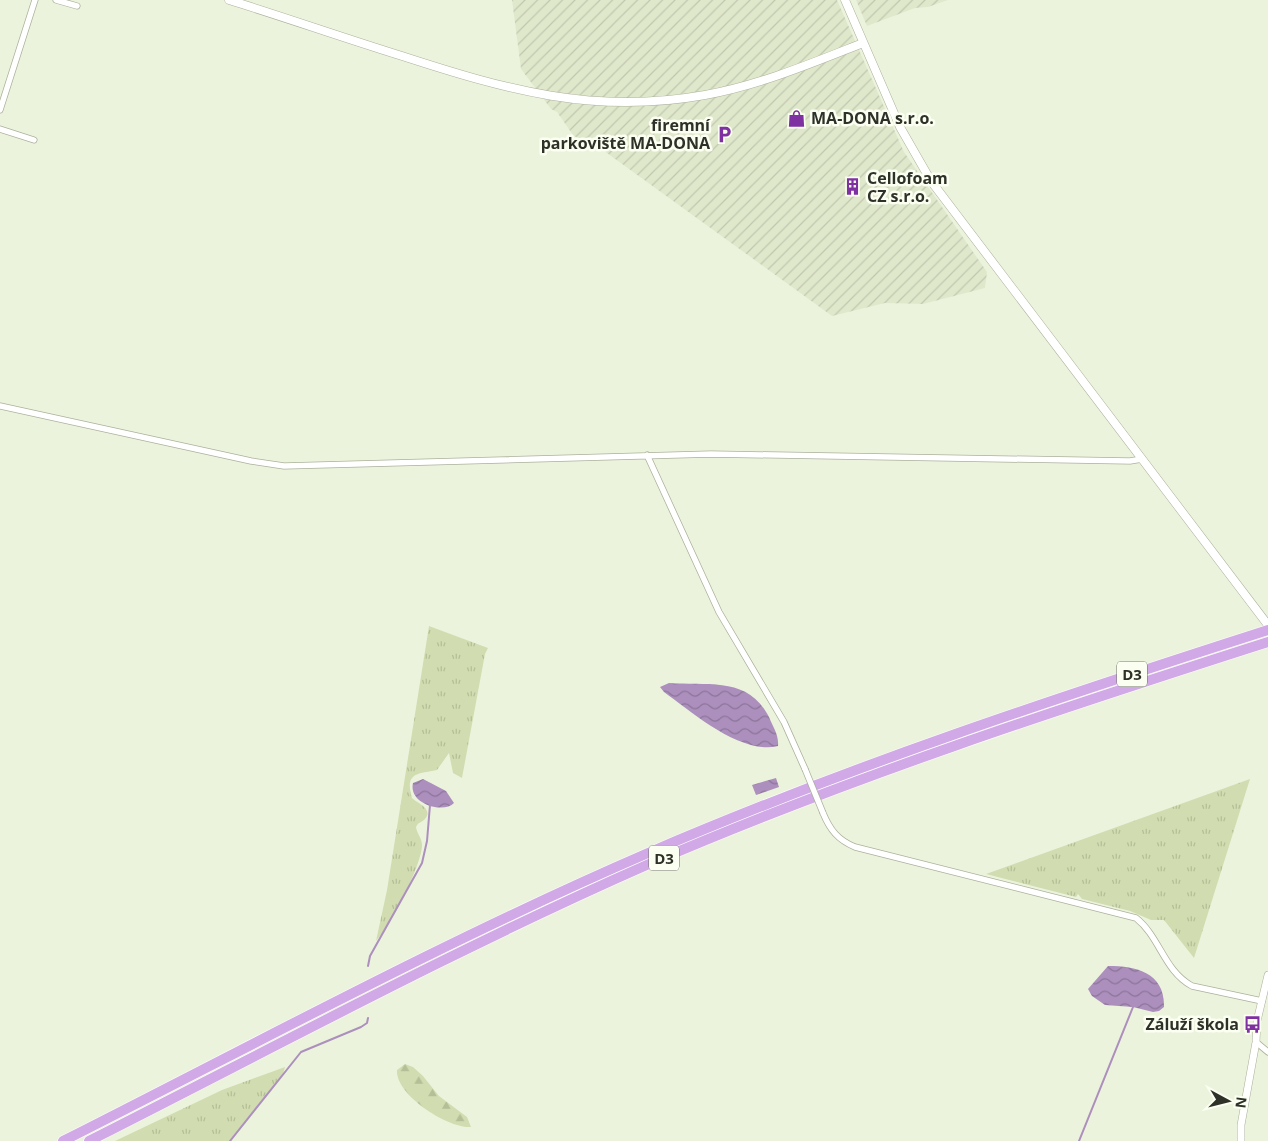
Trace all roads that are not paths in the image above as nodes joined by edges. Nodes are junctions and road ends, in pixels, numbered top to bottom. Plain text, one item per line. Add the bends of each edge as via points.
1 (35, 0) edge
2 (56, 0) edge
3 (230, 0) edge
4 (845, 0) edge
5 (77, 6) dead end
6 (863, 43) junction
7 (0, 110) edge
8 (0, 129) edge
9 (34, 140) dead end
10 (0, 406) edge
11 (647, 455) junction
12 (1142, 459) junction
13 (1268, 625) edge
14 (1268, 630) edge
15 (1268, 642) edge
16 (1268, 975) edge
17 (1262, 1001) junction
18 (1256, 1042) junction
19 (1268, 1052) edge
20 (64, 1141) edge
21 (89, 1141) edge
22 (1241, 1141) edge

1 - 7 street
2 - 5 street
3 - 6 main road via 496,86 586,101 661,100 730,90 783,74
4 - 6 main road
6 - 12 main road via 906,140 931,181
8 - 9 street
10 - 11 street via 284,466
11 - 12 street
11 - 17 street, bridge via 719,612 784,722 830,829 843,842 1136,918 1182,981
12 - 13 main road
14 - 20 highway, D3 via 908,750 647,854 496,922
15 - 21 highway, D3 via 911,760 652,863 435,964
16 - 17 street
17 - 18 street
18 - 19 street
18 - 22 street

